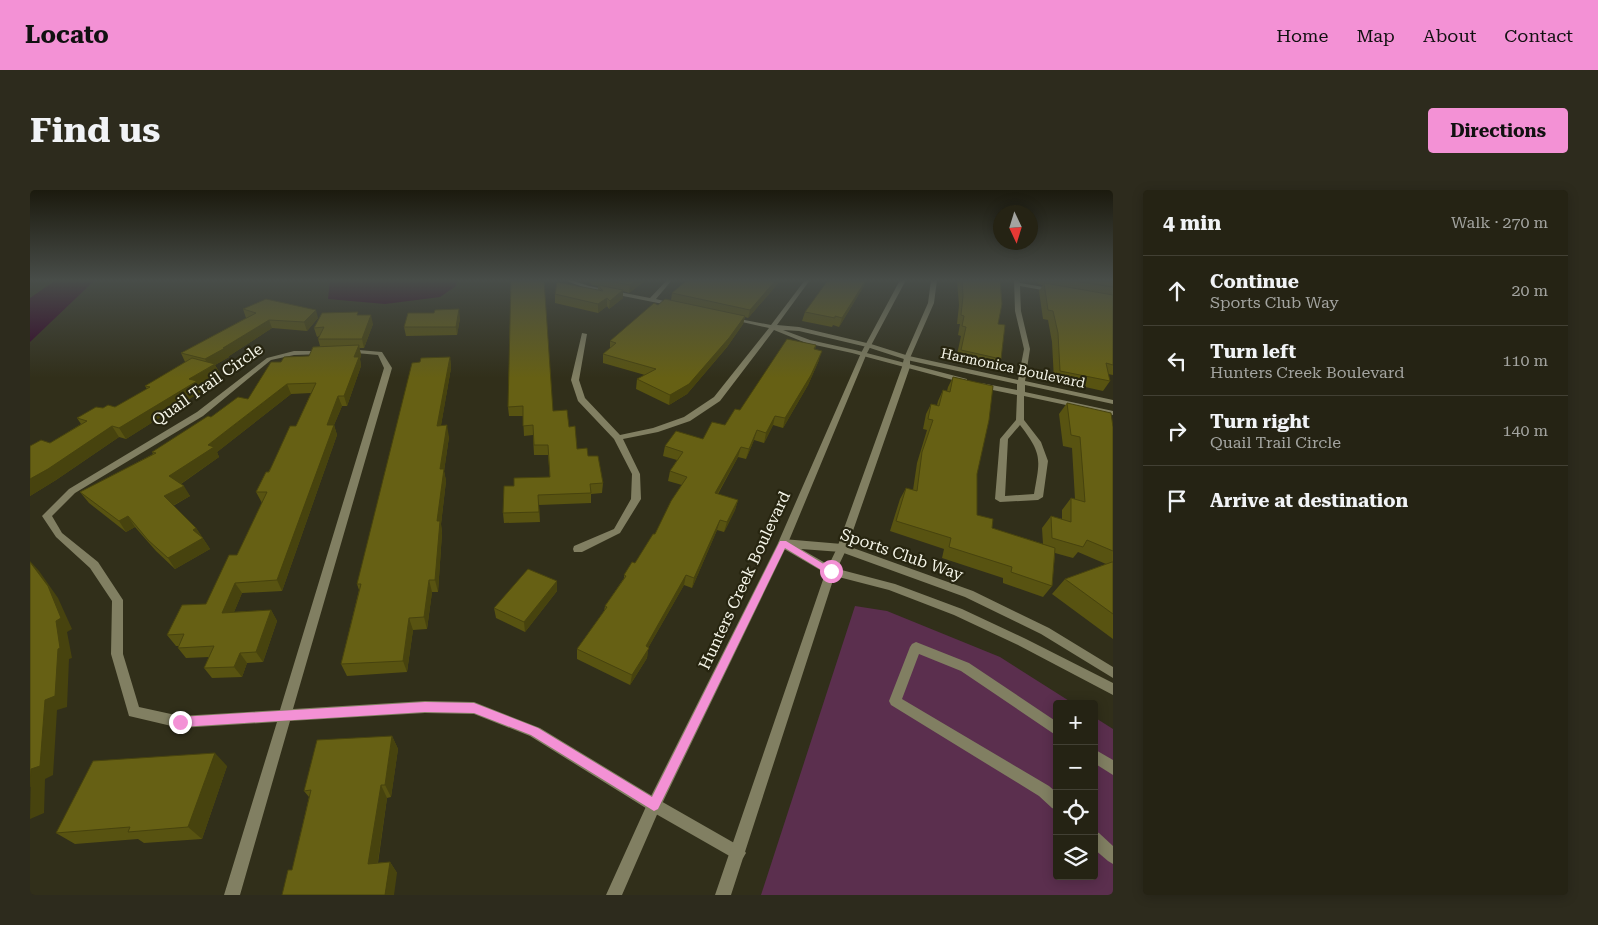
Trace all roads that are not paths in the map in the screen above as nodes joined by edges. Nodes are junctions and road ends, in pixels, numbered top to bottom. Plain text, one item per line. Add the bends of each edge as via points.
1 (783, 313) edge
2 (885, 313) edge
3 (927, 313) edge
4 (1018, 313) edge
5 (726, 316) edge
6 (773, 327) junction
7 (584, 334) dead end
8 (866, 350) junction
9 (906, 363) junction
10 (1021, 384) junction
11 (1021, 394) junction
12 (1113, 402) edge
13 (1113, 413) edge
14 (1020, 420) junction
15 (618, 438) junction
16 (783, 544) junction
17 (842, 548) junction
18 (578, 549) dead end
19 (831, 571) junction
20 (1113, 673) edge
21 (1113, 689) edge
22 (285, 716) junction
23 (1053, 727) edge
24 (1098, 758) edge
25 (1113, 768) edge
26 (1053, 799) edge
27 (654, 805) junction
28 (1098, 842) edge
29 (738, 853) junction
30 (1113, 856) edge
31 (232, 895) edge
32 (614, 895) edge
33 (723, 895) edge

1 - 6 street
2 - 8 street, Hunters Creek Boulevard
3 - 9 street
4 - 10 street via 1027,349
5 - 6 street
6 - 8 street via 792,337
6 - 15 street via 717,399 687,418 655,430
7 - 15 street via 575,380 581,399
8 - 9 street
8 - 16 street, Hunters Creek Boulevard
9 - 10 street, Harmonica Boulevard
9 - 11 street, Harmonica Boulevard
9 - 17 street
10 - 11 street
10 - 12 street, Harmonica Boulevard
11 - 13 street, Harmonica Boulevard
11 - 14 street
14 - 14 street via 1004,439 1000,500 1038,497 1044,462 1037,442
15 - 18 street via 636,474 636,499 617,531
16 - 17 street, Sports Club Way
16 - 19 street
16 - 27 street, Hunters Creek Boulevard
17 - 19 street
17 - 20 street, Sports Club Way via 969,594 1045,630
19 - 21 street via 891,587 958,612
19 - 29 street
22 - 22 street, Quail Trail Circle via 180,722 134,712 117,654 118,600 94,565 60,535 47,516 72,491 200,414 269,359 294,353 380,353 388,368
22 - 27 street, Quail Trail Circle via 425,707 474,708 534,732
22 - 31 street
23 - 26 street via 965,667 916,647 896,701
24 - 25 street
27 - 29 street, Quail Trail Circle
27 - 32 street, Hunters Creek Boulevard
28 - 30 street
29 - 33 street

